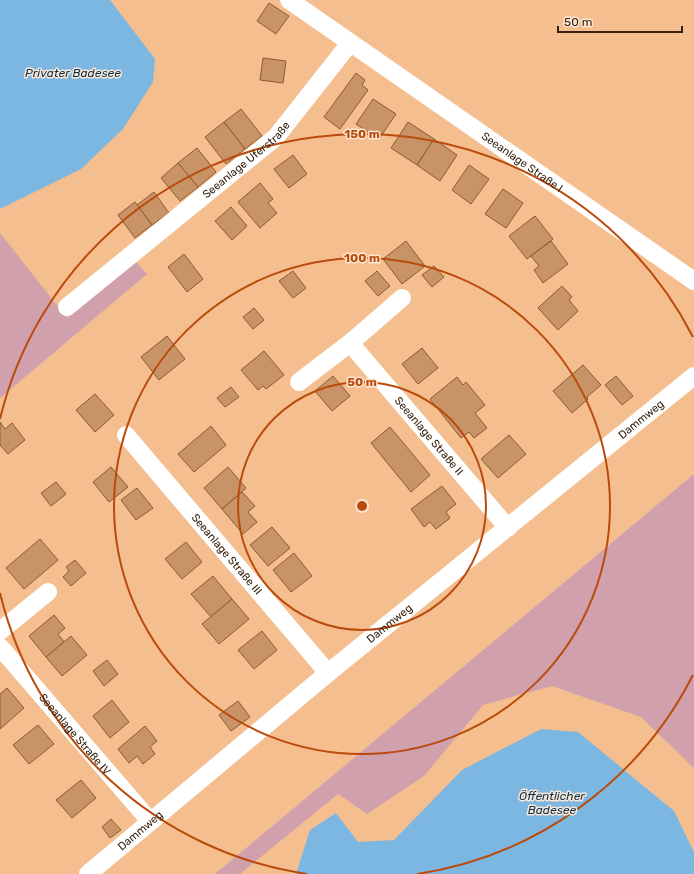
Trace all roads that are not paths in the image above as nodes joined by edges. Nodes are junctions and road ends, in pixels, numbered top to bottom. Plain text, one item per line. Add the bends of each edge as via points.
1 (289, 0) edge
2 (350, 43) junction
3 (694, 282) edge
4 (402, 298) dead end
5 (67, 307) dead end
6 (350, 343) junction
7 (694, 376) edge
8 (299, 382) dead end
9 (126, 435) dead end
10 (508, 528) junction
11 (48, 592) dead end
12 (0, 631) edge
13 (0, 647) edge
14 (328, 673) junction
15 (150, 821) junction
16 (88, 874) edge

1 - 2 street
2 - 3 street, Seeanlage Straße I
2 - 5 street, Seeanlage Uferstraße via 276,137
4 - 6 street
6 - 8 street
6 - 10 street, Seeanlage Straße II
7 - 10 street, Dammweg
9 - 14 street, Seeanlage Straße III
10 - 14 street, Dammweg
11 - 12 street
13 - 15 street, Seeanlage Straße IV
14 - 15 street, Dammweg
15 - 16 street, Dammweg

